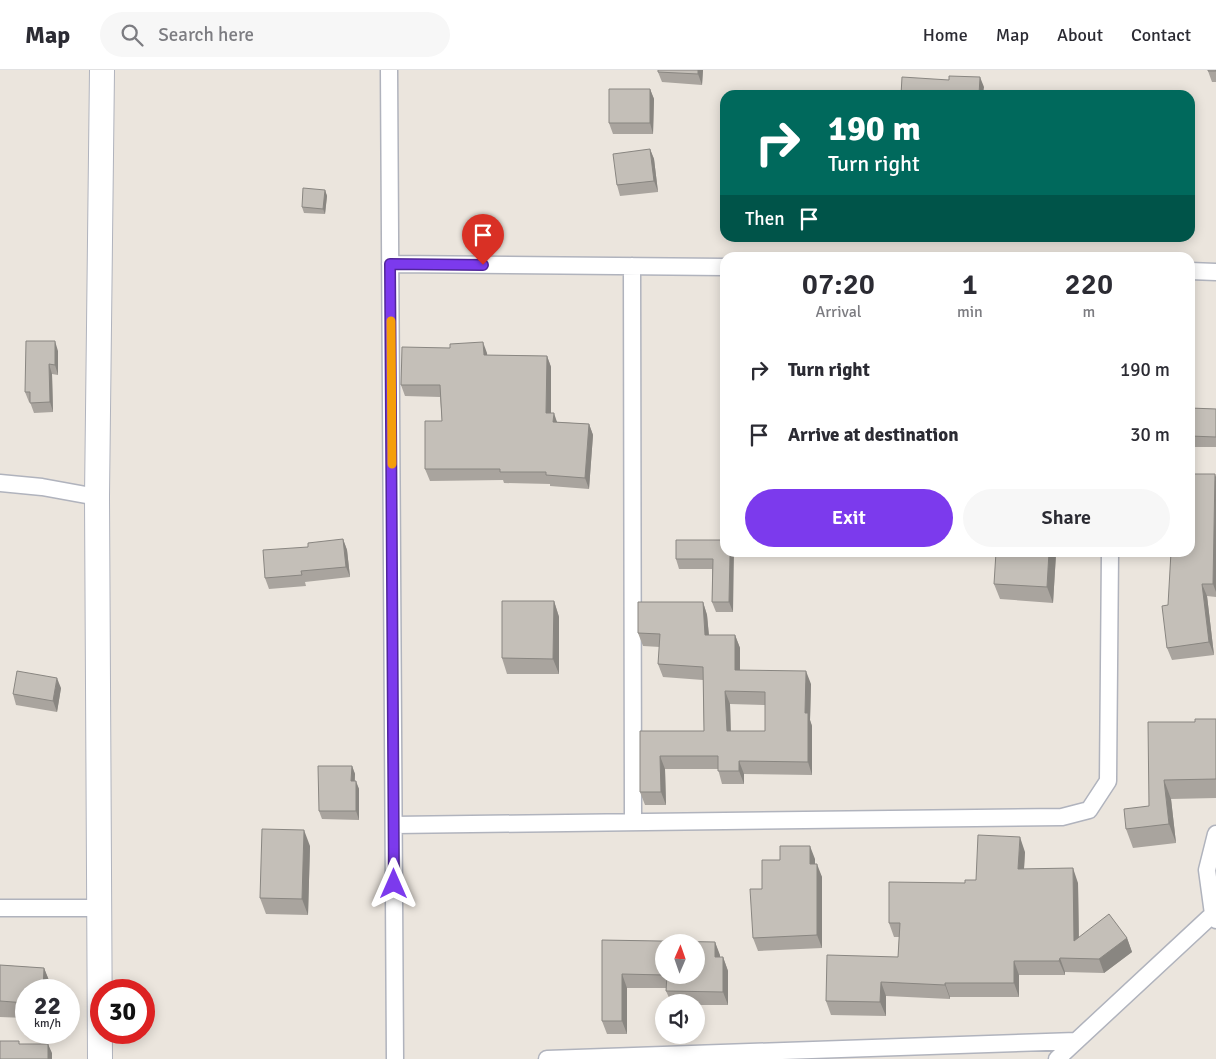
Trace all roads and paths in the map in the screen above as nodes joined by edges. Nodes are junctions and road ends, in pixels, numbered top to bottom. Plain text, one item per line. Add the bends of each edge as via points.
1 (102, 70) edge
2 (389, 70) edge
3 (390, 264) junction
4 (632, 266) junction
5 (720, 267) edge
6 (1195, 271) edge
7 (1216, 272) edge
8 (0, 483) edge
9 (96, 497) junction
10 (1110, 557) edge
11 (633, 822) junction
12 (394, 825) junction
13 (1216, 834) edge
14 (0, 908) edge
15 (98, 908) junction
16 (1215, 917) edge
17 (1076, 1041) junction
18 (100, 1059) edge
19 (396, 1059) edge
20 (547, 1059) edge
21 (1057, 1059) edge

1 - 9 street
2 - 3 street
3 - 4 street
3 - 12 street
4 - 5 street
4 - 11 street
6 - 7 street
8 - 9 street
9 - 15 street
10 - 11 street via 1108,781 1089,810 1062,817
11 - 12 street
12 - 19 street
13 - 16 street via 1206,870
14 - 15 street
15 - 18 street
16 - 17 street
17 - 20 street
17 - 21 street

